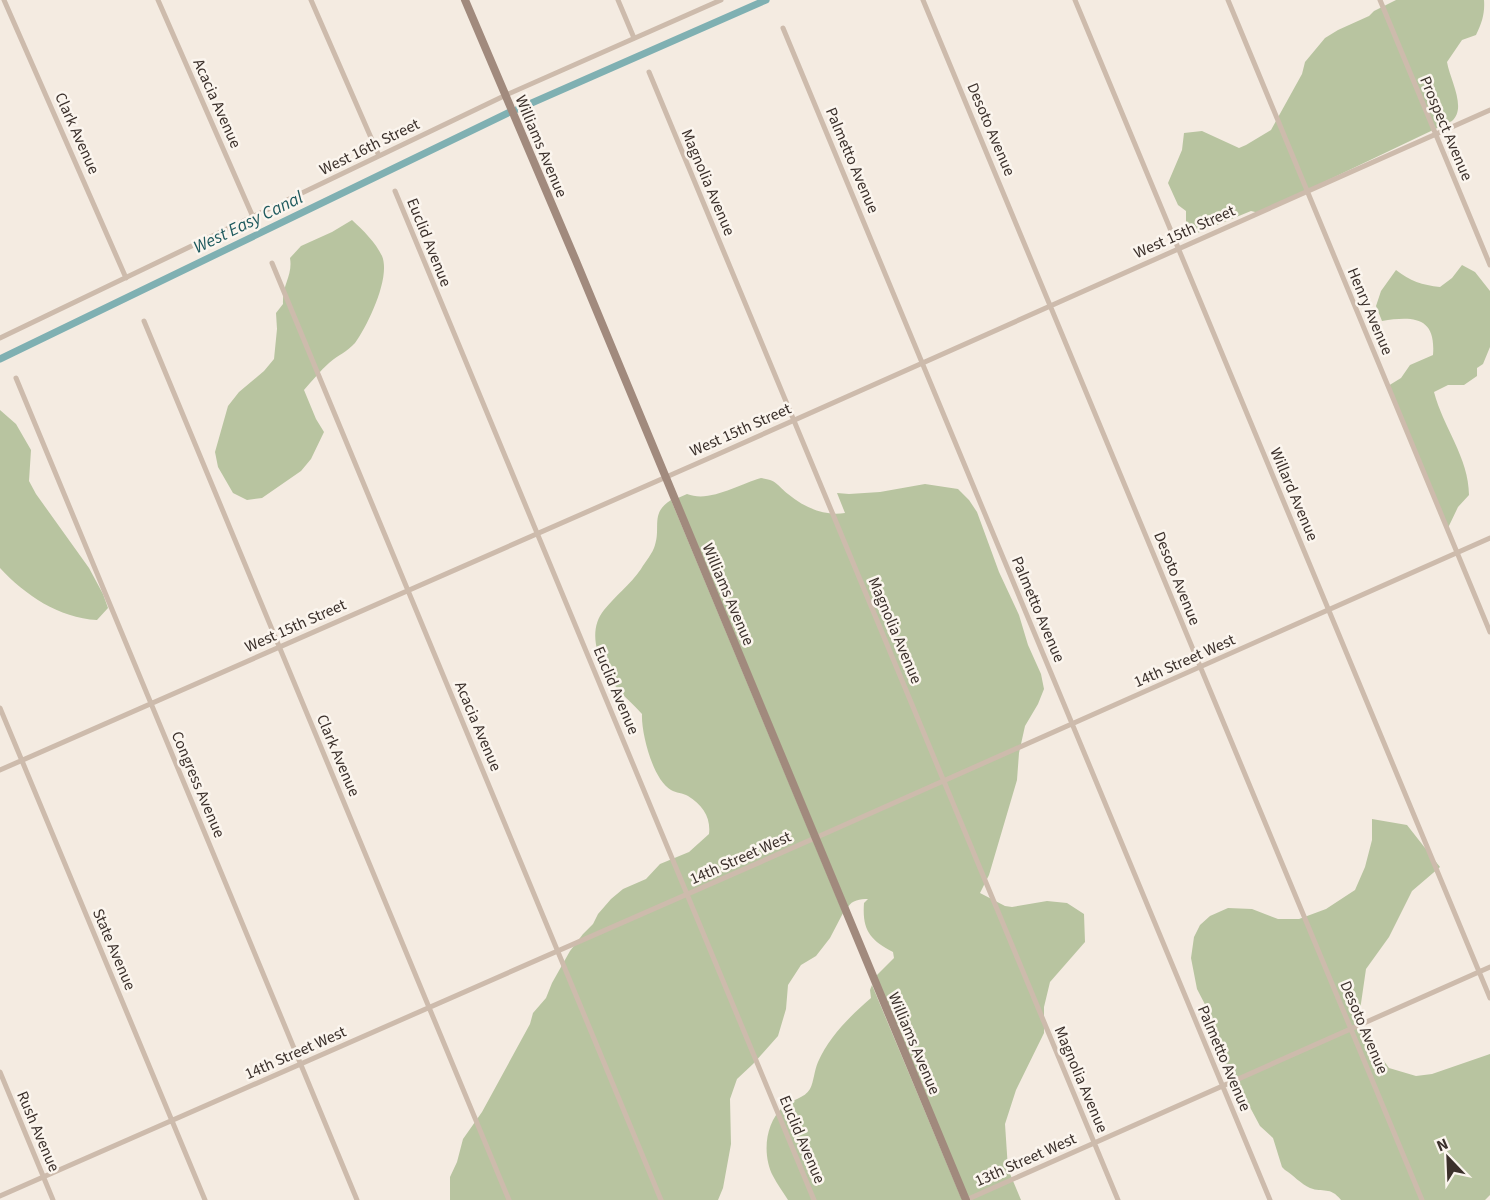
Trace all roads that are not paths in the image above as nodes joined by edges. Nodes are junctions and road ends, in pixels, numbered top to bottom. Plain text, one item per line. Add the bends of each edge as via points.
1 (4, 0) edge
2 (158, 0) edge
3 (311, 0) edge
4 (465, 0) edge
5 (618, 0) edge
6 (721, 0) edge
7 (923, 0) edge
8 (1076, 0) edge
9 (1228, 0) edge
10 (1380, 0) edge
11 (783, 28) dead end
12 (634, 38) junction
13 (649, 72) dead end
14 (506, 95) junction
15 (1490, 110) edge
16 (1436, 134) junction
17 (379, 156) junction
18 (394, 191) dead end
19 (1307, 191) junction
20 (253, 217) junction
21 (1179, 249) junction
22 (272, 263) dead end
23 (1490, 266) edge
24 (126, 278) junction
25 (1051, 306) junction
26 (144, 321) dead end
27 (0, 338) edge
28 (922, 363) junction
29 (16, 378) dead end
30 (794, 420) junction
31 (665, 477) junction
32 (537, 534) junction
33 (1490, 538) edge
34 (1457, 553) junction
35 (408, 590) junction
36 (1329, 610) junction
37 (1490, 632) edge
38 (280, 646) junction
39 (1201, 667) junction
40 (151, 703) junction
41 (0, 708) edge
42 (1072, 724) junction
43 (22, 760) junction
44 (0, 770) edge
45 (944, 781) junction
46 (815, 838) junction
47 (687, 895) junction
48 (558, 952) junction
49 (1490, 967) edge
50 (1479, 972) junction
51 (1490, 998) edge
52 (429, 1008) junction
53 (1351, 1028) junction
54 (301, 1065) junction
55 (0, 1072) edge
56 (1222, 1086) junction
57 (172, 1121) junction
58 (1094, 1143) junction
59 (44, 1177) junction
60 (0, 1196) edge
61 (53, 1200) edge
62 (205, 1200) edge
63 (357, 1200) edge
64 (509, 1200) edge
65 (661, 1200) edge
66 (813, 1200) edge
67 (966, 1200) edge
68 (1118, 1200) edge
69 (1270, 1200) edge
70 (1422, 1200) edge

1 - 24 street, Clark Avenue
2 - 20 street, Acacia Avenue
3 - 17 street
4 - 14 street, Williams Avenue
5 - 12 street
6 - 12 street, West 16th Street
7 - 25 street, Desoto Avenue
8 - 21 street, Willard Avenue
9 - 19 street, Henry Avenue
10 - 16 street, Prospect Avenue
11 - 28 street, Palmetto Avenue
12 - 14 street, West 16th Street
13 - 30 street, Magnolia Avenue
14 - 17 street, West 16th Street
14 - 31 street, Williams Avenue
15 - 16 street, West 15th Street
16 - 19 street, West 15th Street
16 - 23 street, Prospect Avenue
17 - 20 street, West 16th Street
18 - 32 street, Euclid Avenue
19 - 21 street, West 15th Street
19 - 34 street, Henry Avenue
20 - 24 street, West 16th Street
21 - 25 street, West 15th Street
21 - 36 street, Willard Avenue
22 - 35 street, Acacia Avenue
24 - 27 street, West 16th Street
25 - 28 street, West 15th Street
25 - 39 street, Desoto Avenue
26 - 38 street, Clark Avenue
28 - 30 street, West 15th Street
28 - 42 street, Palmetto Avenue
29 - 40 street, Congress Avenue
30 - 31 street, West 15th Street
30 - 45 street, Magnolia Avenue
31 - 32 street, West 15th Street
31 - 46 street, Williams Avenue
32 - 35 street, West 15th Street
32 - 47 street, Euclid Avenue
33 - 34 street, 14th Street West
34 - 36 street, 14th Street West
34 - 37 street, Henry Avenue
35 - 38 street, West 15th Street
35 - 48 street, Acacia Avenue
36 - 39 street, 14th Street West
36 - 50 street, Willard Avenue
38 - 40 street, West 15th Street
38 - 52 street, Clark Avenue
39 - 42 street, 14th Street West
39 - 53 street, Desoto Avenue
40 - 43 street, West 15th Street
40 - 54 street, Congress Avenue
41 - 43 street, State Avenue
42 - 45 street, 14th Street West
42 - 56 street, Palmetto Avenue
43 - 44 street, West 15th Street
43 - 57 street, State Avenue
45 - 46 street, 14th Street West
45 - 58 street, Magnolia Avenue
46 - 47 street, 14th Street West
46 - 67 street, Williams Avenue
47 - 48 street, 14th Street West
47 - 66 street, Euclid Avenue
48 - 52 street, 14th Street West
48 - 65 street, Acacia Avenue
49 - 50 street, 13th Street West
50 - 51 street, Willard Avenue
50 - 53 street, 13th Street West
52 - 54 street, 14th Street West
52 - 64 street, Clark Avenue
53 - 56 street, 13th Street West
53 - 70 street, Desoto Avenue
54 - 57 street, 14th Street West
54 - 63 street, Congress Avenue
55 - 59 street, Rush Avenue
56 - 58 street, 13th Street West
56 - 69 street, Palmetto Avenue
57 - 59 street, 14th Street West
57 - 62 street, State Avenue
58 - 67 street, 13th Street West
58 - 68 street, Magnolia Avenue
59 - 60 street, 14th Street West
59 - 61 street, Rush Avenue

